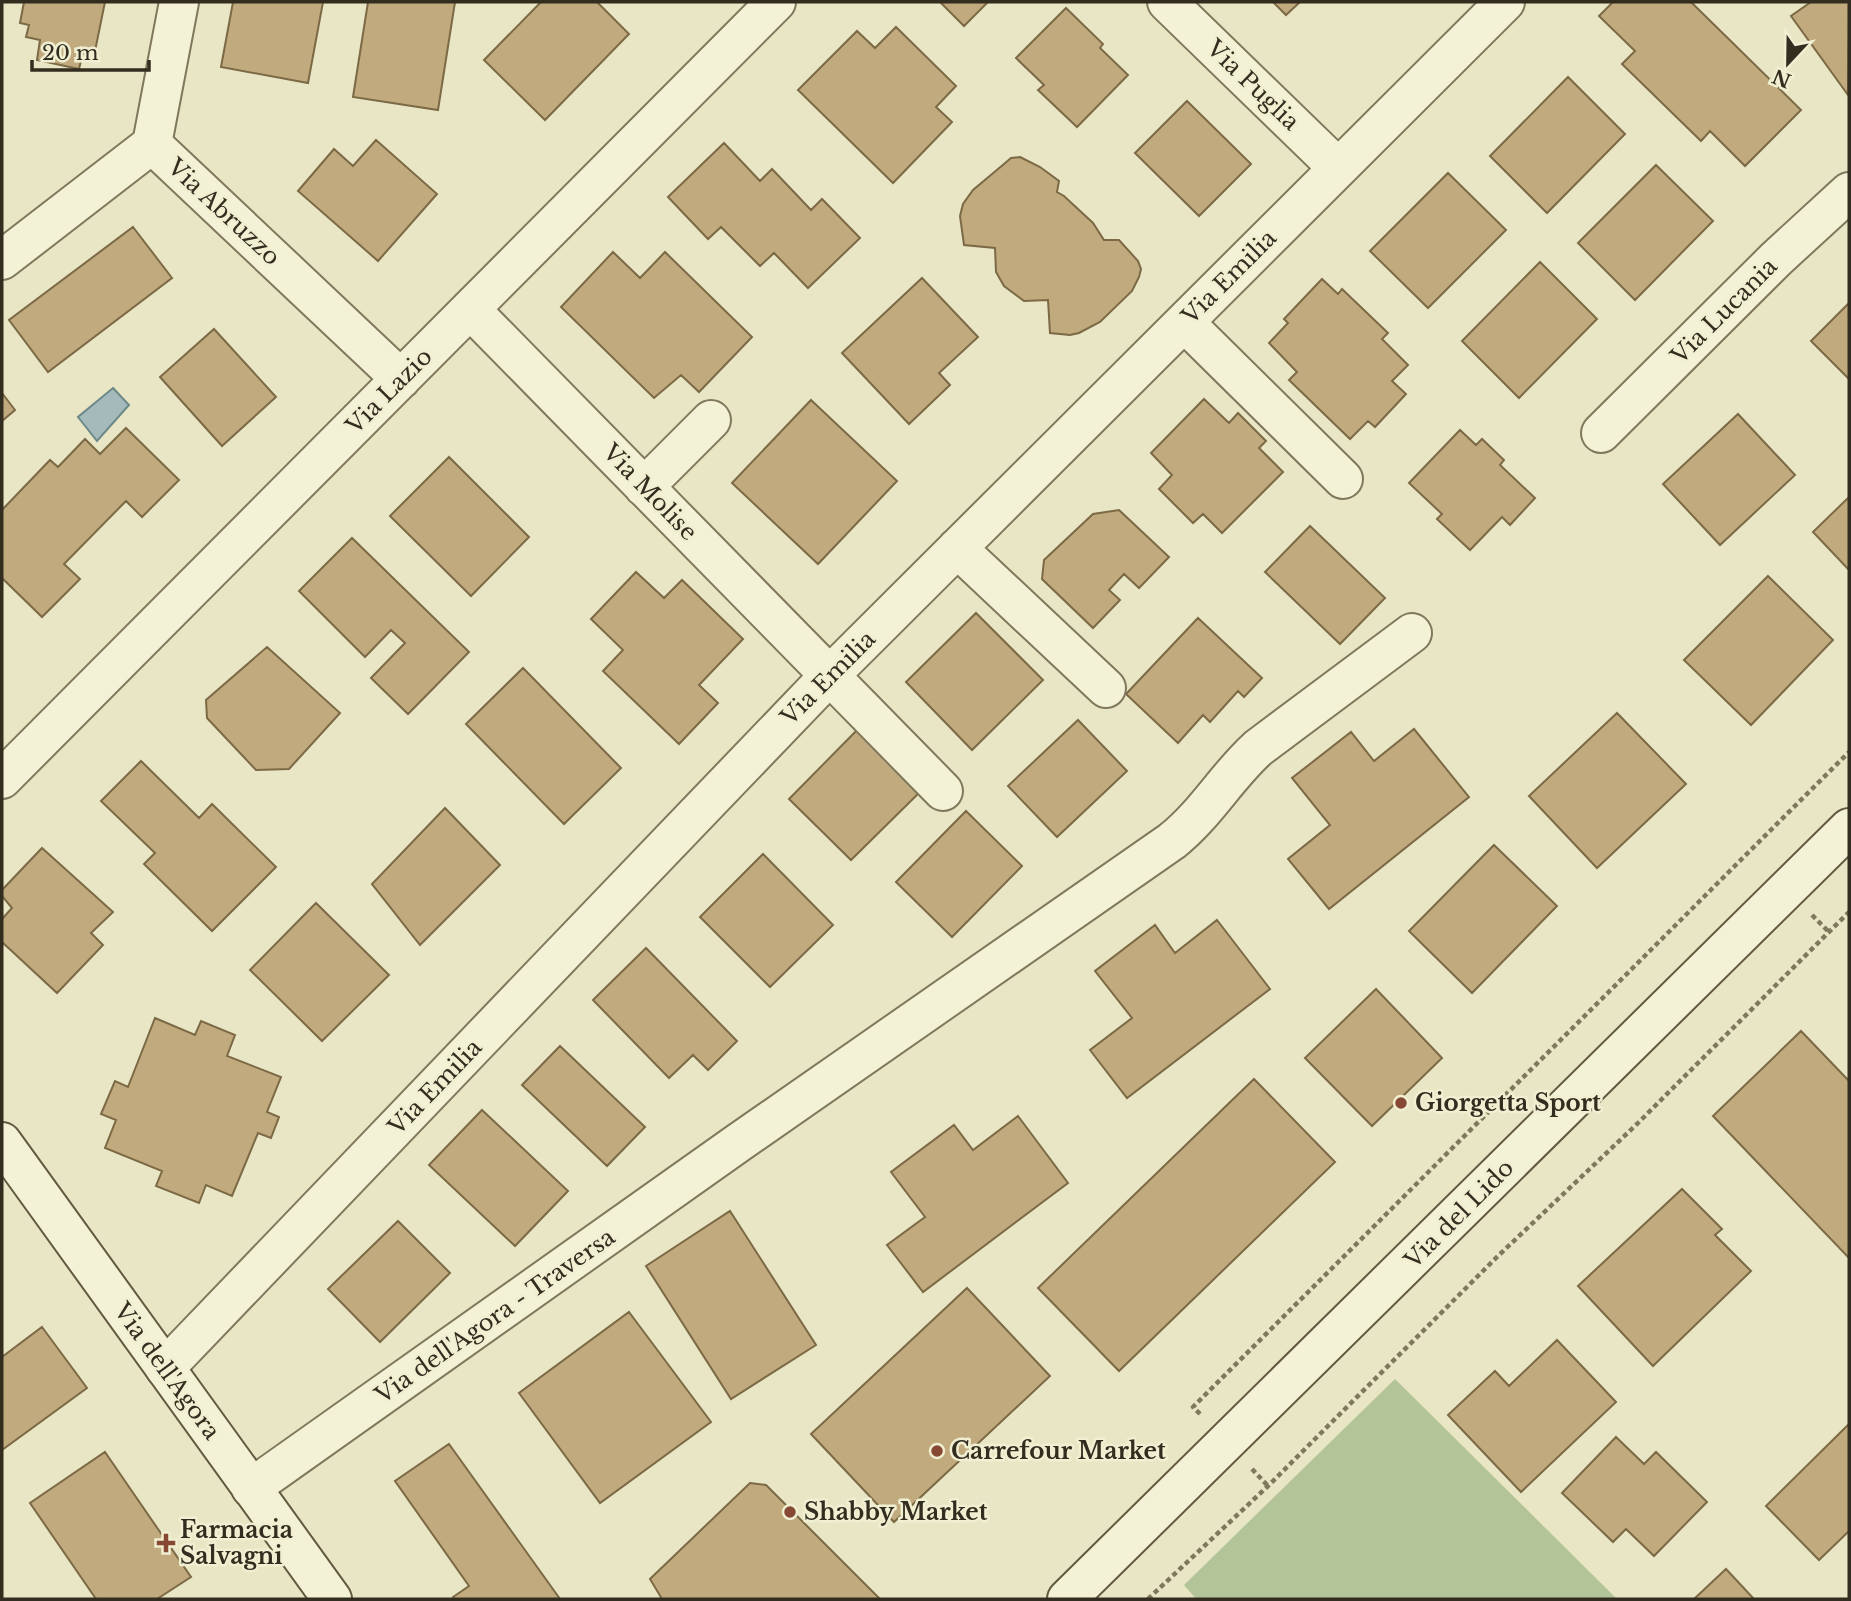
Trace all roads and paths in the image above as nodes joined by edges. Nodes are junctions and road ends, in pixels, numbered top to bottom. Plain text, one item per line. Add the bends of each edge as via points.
1 (179, 2) edge
2 (776, 2) edge
3 (1167, 2) edge
4 (1505, 2) edge
5 (152, 144) junction
6 (1338, 168) junction
7 (1849, 192) edge
8 (2, 260) edge
9 (470, 309) junction
10 (1184, 322) junction
11 (401, 379) junction
12 (711, 419) dead end
13 (1601, 433) dead end
14 (1343, 479) dead end
15 (644, 487) junction
16 (957, 548) junction
17 (1412, 633) dead end
18 (829, 676) junction
19 (1106, 688) dead end
20 (1849, 752) edge
21 (2, 779) edge
22 (943, 792) dead end
23 (1849, 828) edge
24 (1849, 912) edge
25 (2, 1142) edge
26 (165, 1368) junction
27 (1193, 1407) dead end
28 (251, 1488) junction
29 (332, 1599) edge
30 (1067, 1599) edge
31 (1148, 1599) edge

1 - 5 street, Via Abruzzo
2 - 9 street, Via Lazio
3 - 6 street, Via Puglia
4 - 6 street, Via Emilia
5 - 8 street
5 - 11 street, Via Abruzzo
6 - 10 street, Via Emilia
7 - 13 street, Via Lucania
9 - 11 street, Via Lazio
9 - 15 street, Via Molise
10 - 14 street
10 - 16 street, Via Emilia
11 - 21 street, Via Lazio
12 - 15 street
15 - 18 street, Via Molise
16 - 18 street, Via Emilia
16 - 19 street
17 - 28 street, Via dell'Agora - Traversa via 1258,748 1172,841
18 - 22 street, Via Molise
18 - 26 street, Via Emilia
20 - 27 path
23 - 30 street, Via del Lido
24 - 31 path
25 - 26 street, Via dell'Agora
26 - 28 street, Via dell'Agora
28 - 29 street, Via dell'Agora

